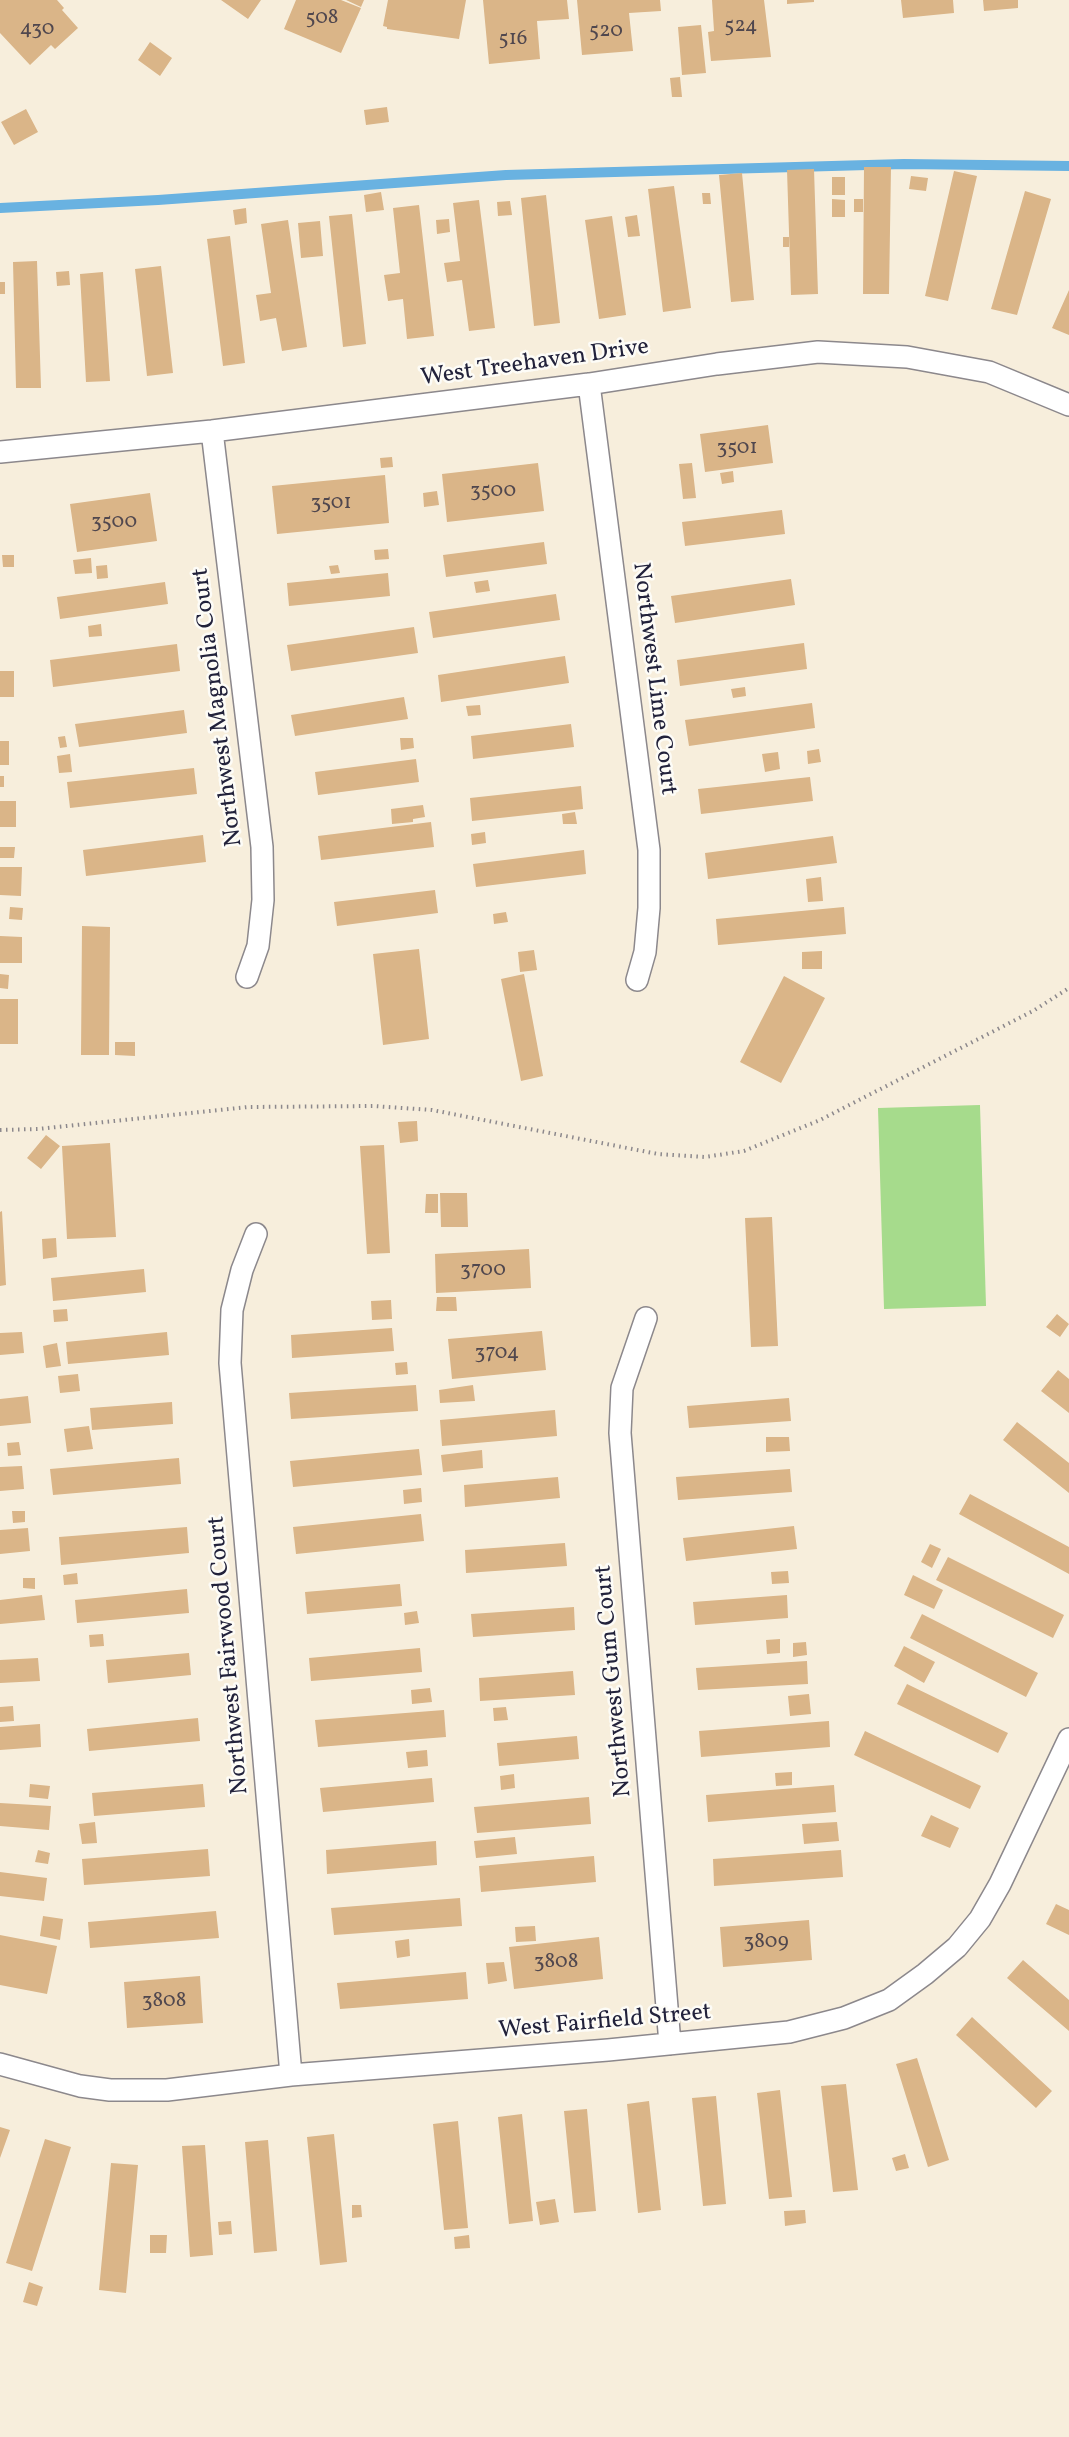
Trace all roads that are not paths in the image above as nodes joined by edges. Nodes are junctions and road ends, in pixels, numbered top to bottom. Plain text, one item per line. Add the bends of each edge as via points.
1 (589, 384) junction
2 (1069, 405) edge
3 (212, 431) junction
4 (0, 452) edge
5 (247, 977) dead end
6 (637, 980) dead end
7 (256, 1234) dead end
8 (646, 1318) dead end
9 (1069, 1739) edge
10 (670, 2044) junction
11 (0, 2064) edge
12 (291, 2075) junction

1 - 2 lane, West Treehaven Drive via 818,352 907,357 989,372
1 - 3 lane, West Treehaven Drive
1 - 6 lane, Northwest Lime Court via 649,850 645,952
3 - 4 lane, West Treehaven Drive
3 - 5 lane, Northwest Magnolia Court via 262,847 263,900 258,946
7 - 12 lane, Northwest Fairwood Court via 232,1310 230,1363
8 - 10 lane, Northwest Gum Court via 622,1388 620,1433
9 - 10 lane, West Fairfield Street via 980,1919 957,1947 925,1974 889,2000 844,2018 789,2032
10 - 12 lane, West Fairfield Street
11 - 12 lane, West Fairfield Street via 80,2086 110,2090 167,2090

